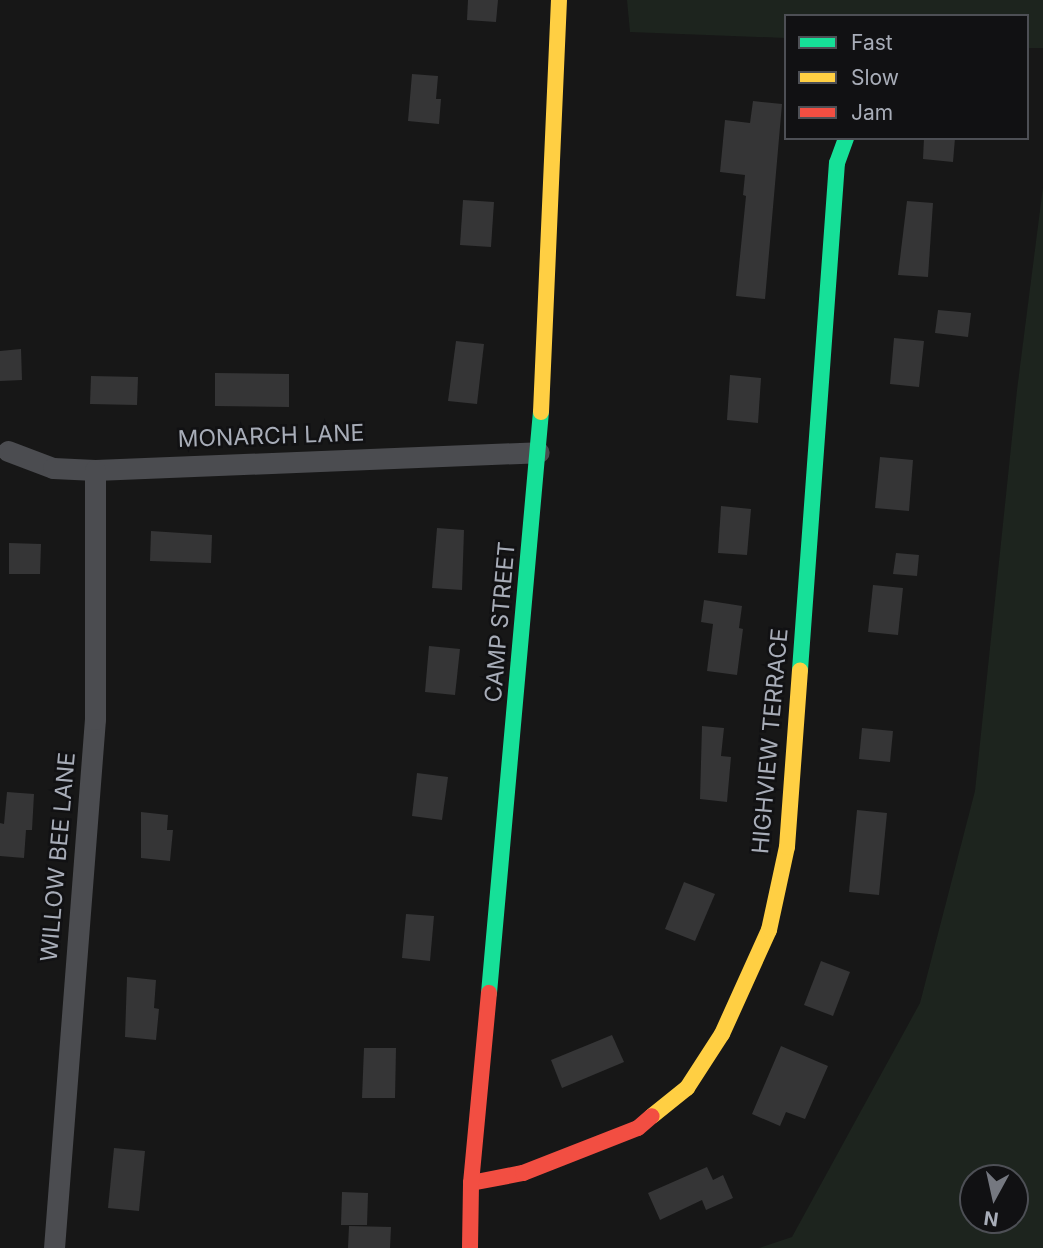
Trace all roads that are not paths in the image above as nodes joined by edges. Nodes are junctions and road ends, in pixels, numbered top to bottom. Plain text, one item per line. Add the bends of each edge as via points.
1 (559, 0) edge
2 (845, 140) edge
3 (8, 451) dead end
4 (539, 452) junction
5 (94, 470) junction
6 (471, 1183) junction
7 (54, 1248) edge
8 (470, 1248) edge

1 - 4 street, CAMP STREET
2 - 6 street, HIGHVIEW TERRACE via 837,163 787,847 769,930 722,1034 687,1088 638,1128 523,1173
3 - 5 street, MONARCH LANE via 53,468
4 - 5 street, MONARCH LANE
4 - 6 street, CAMP STREET
5 - 7 street, WILLOW BEE LANE via 95,719
6 - 8 street, CAMP STREET

